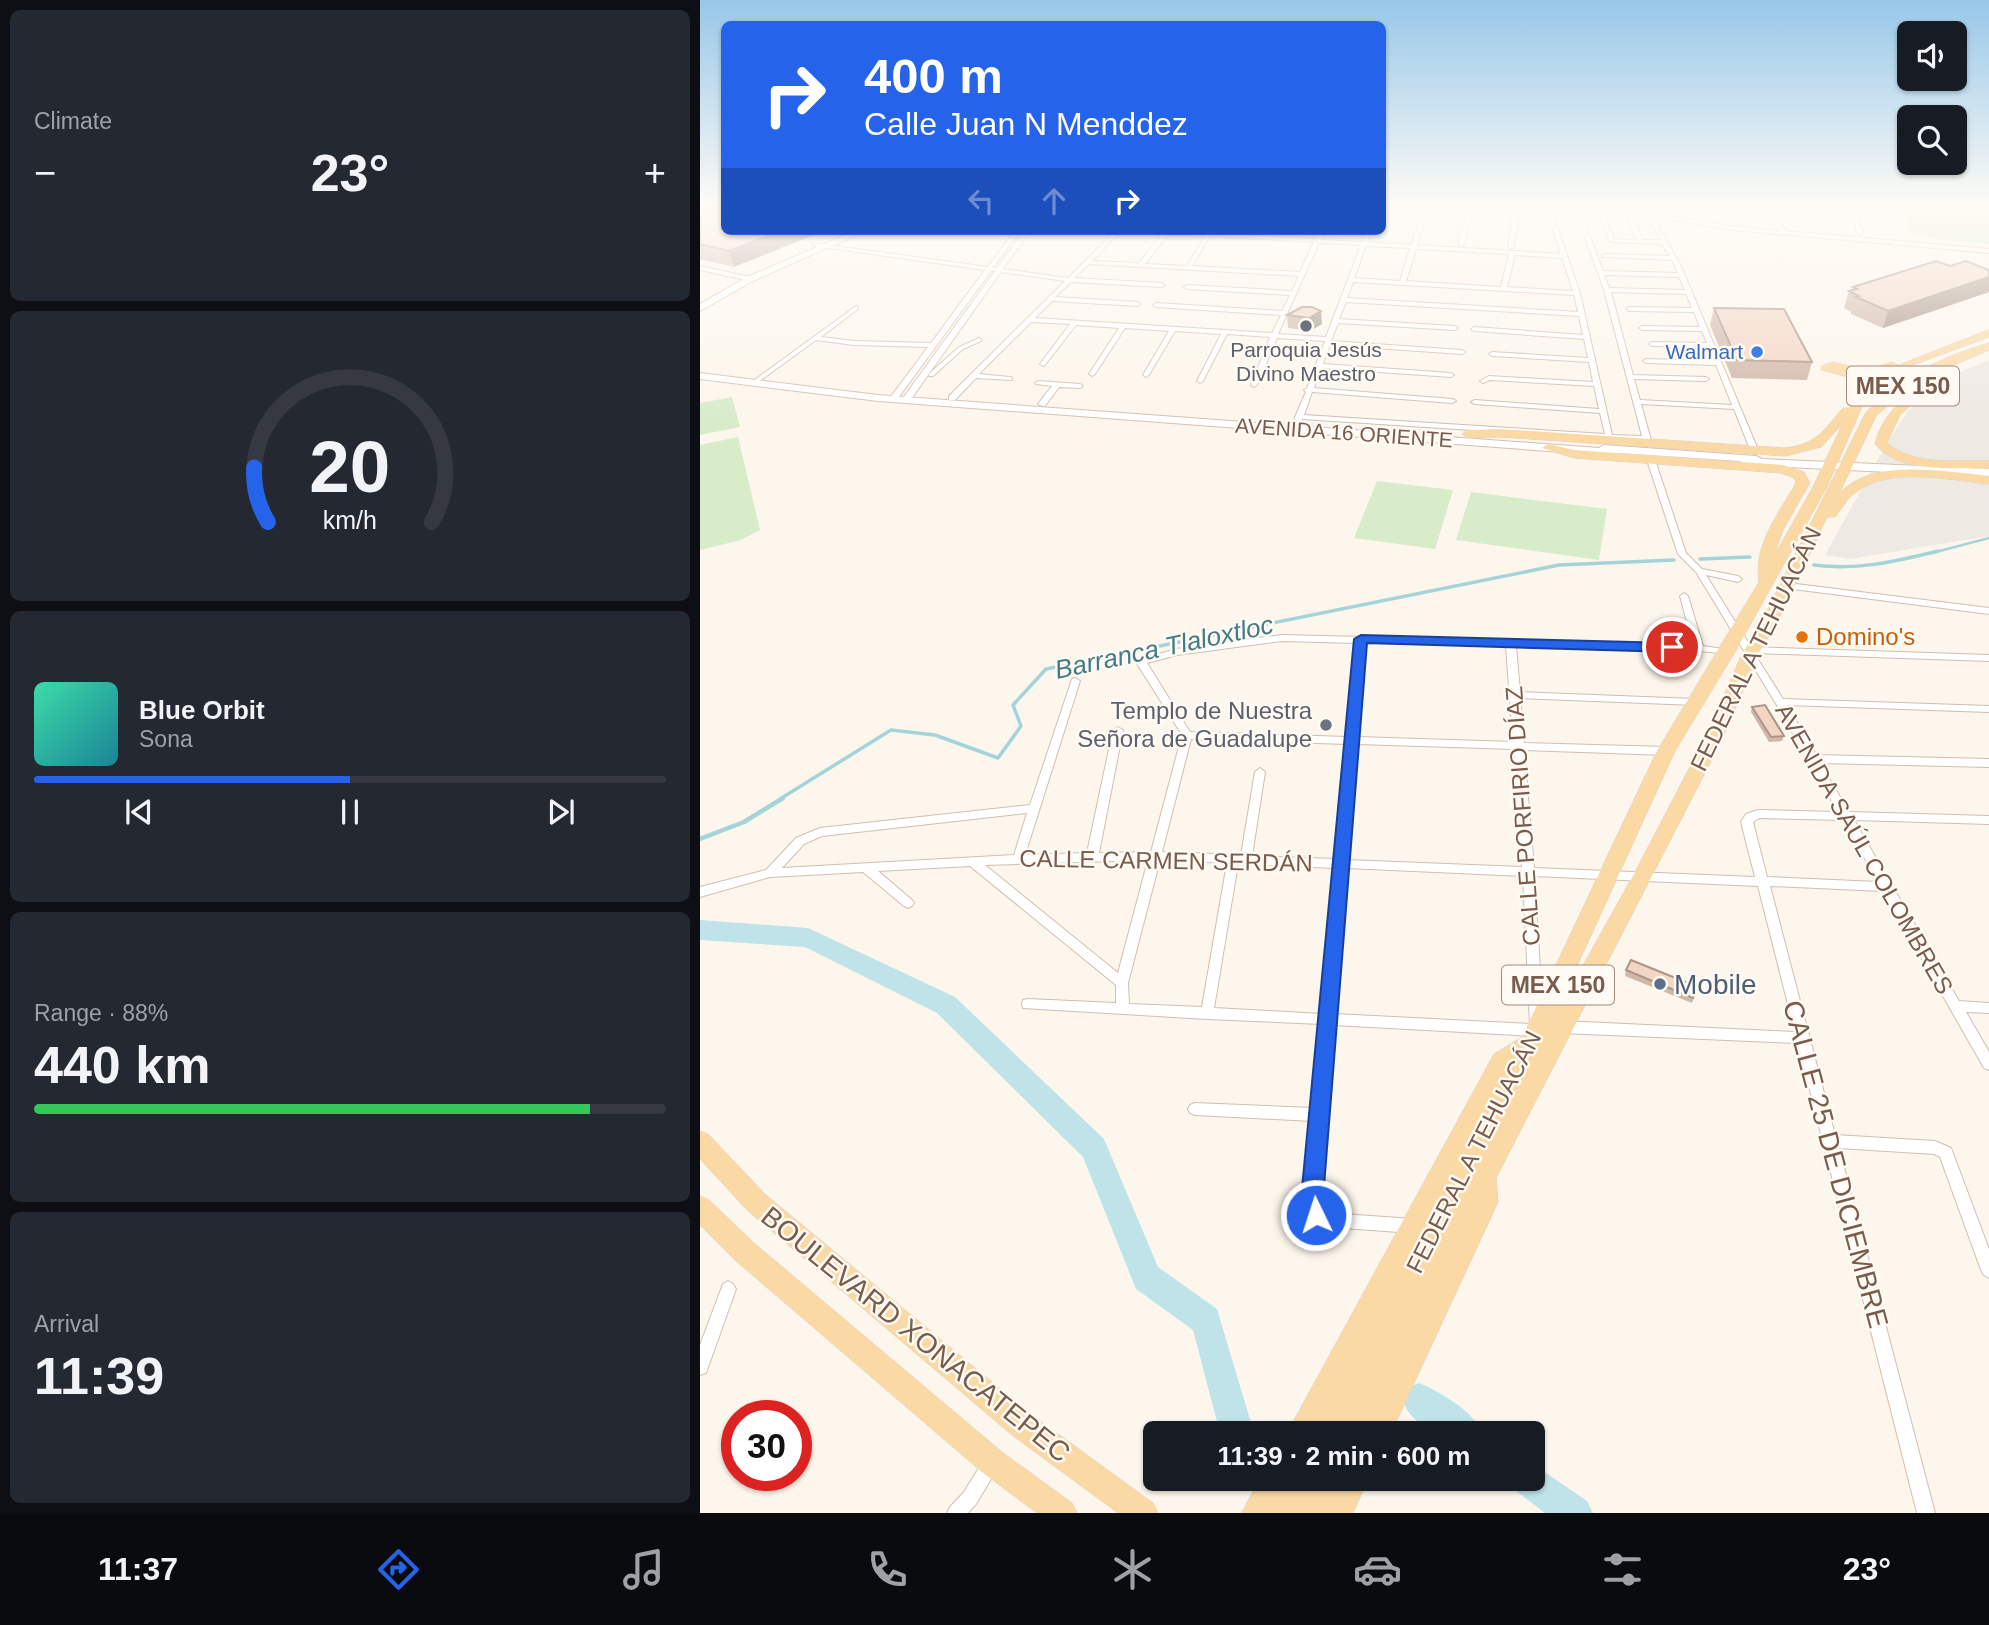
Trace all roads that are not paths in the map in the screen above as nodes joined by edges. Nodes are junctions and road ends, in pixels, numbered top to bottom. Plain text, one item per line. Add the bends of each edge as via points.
1 (740, 277) edge
2 (749, 277) edge
3 (982, 277) edge
4 (995, 277) edge
5 (1043, 277) edge
6 (1072, 277) edge
7 (1302, 277) edge
8 (1352, 277) edge
9 (1404, 277) edge
10 (1507, 277) edge
11 (1572, 277) edge
12 (1602, 277) edge
13 (1682, 277) edge
14 (746, 278) junction
15 (1069, 280) junction
16 (1351, 280) junction
17 (1402, 283) junction
18 (1162, 285) dead end
19 (1187, 287) dead end
20 (1504, 289) junction
21 (1607, 290) junction
22 (1688, 292) junction
23 (1294, 293) junction
24 (1577, 293) junction
25 (703, 299) edge
26 (1050, 299) junction
27 (1344, 300) junction
28 (1138, 304) dead end
29 (1156, 305) dead end
30 (700, 308) edge
31 (856, 308) dead end
32 (1629, 309) dead end
33 (1696, 310) junction
34 (1285, 313) junction
35 (1582, 314) junction
36 (1030, 320) junction
37 (1337, 321) junction
38 (1074, 323) junction
39 (1123, 326) junction
40 (1455, 328) dead end
41 (1642, 328) dead end
42 (1174, 329) junction
43 (1474, 329) dead end
44 (1704, 329) junction
45 (1225, 332) junction
46 (1273, 336) junction
47 (1587, 337) junction
48 (815, 338) junction
49 (961, 339) dead end
50 (1328, 341) junction
51 (1985, 341) edge
52 (1652, 344) dead end
53 (932, 345) junction
54 (1710, 345) junction
55 (947, 347) junction
56 (961, 348) junction
57 (1462, 352) dead end
58 (1492, 354) dead end
59 (1591, 360) junction
60 (1646, 361) dead end
61 (1717, 363) junction
62 (1909, 363) junction
63 (1042, 364) dead end
64 (1319, 366) junction
65 (1934, 369) junction
66 (1092, 374) dead end
67 (700, 375) edge
68 (1146, 375) dead end
69 (1451, 375) dead end
70 (974, 376) junction
71 (1629, 377) junction
72 (1010, 379) dead end
73 (1706, 379) dead end
74 (923, 380) junction
75 (1200, 381) dead end
76 (1483, 381) dead end
77 (754, 382) junction
78 (1038, 383) dead end
79 (1597, 384) junction
80 (1057, 385) junction
81 (1254, 385) dead end
82 (1080, 386) dead end
83 (1308, 390) junction
84 (901, 397) junction
85 (952, 398) junction
86 (1452, 401) dead end
87 (1859, 401) junction
88 (1475, 402) dead end
89 (1636, 402) junction
90 (1042, 404) junction
91 (1736, 407) junction
92 (1603, 411) junction
93 (1297, 423) junction
94 (1468, 434) junction
95 (1609, 436) junction
96 (1647, 441) junction
97 (1547, 447) junction
98 (1680, 450) junction
99 (1761, 452) junction
100 (1651, 460) junction
101 (1800, 462) junction
102 (1890, 464) junction
103 (1837, 466) junction
104 (1989, 473) edge
105 (1818, 522) junction
106 (1699, 571) junction
107 (1768, 578) junction
108 (1738, 579) dead end
109 (1788, 586) junction
110 (1684, 596) dead end
111 (1989, 611) edge
112 (1770, 621) junction
113 (1361, 639) junction
114 (1511, 644) junction
115 (1732, 644) junction
116 (1699, 648) junction
117 (1989, 658) edge
118 (1748, 659) junction
119 (1075, 681) dead end
120 (1514, 695) junction
121 (1695, 702) junction
122 (1780, 702) junction
123 (1989, 709) edge
124 (1118, 730) dead end
125 (1187, 735) junction
126 (1351, 739) junction
127 (1518, 745) junction
128 (1666, 751) junction
129 (1812, 759) junction
130 (1989, 763) edge
131 (1260, 772) dead end
132 (1035, 808) junction
133 (1845, 816) junction
134 (1989, 820) edge
135 (1156, 856) junction
136 (1092, 858) junction
137 (1018, 859) junction
138 (1239, 860) junction
139 (972, 862) junction
140 (1340, 863) junction
141 (867, 869) junction
142 (1528, 870) junction
143 (771, 873) junction
144 (1609, 874) junction
145 (1643, 876) junction
146 (1761, 881) junction
147 (1887, 887) junction
148 (700, 891) edge
149 (908, 903) dead end
150 (1122, 983) junction
151 (1028, 1004) dead end
152 (1956, 1006) junction
153 (1989, 1008) edge
154 (1123, 1009) junction
155 (1207, 1014) junction
156 (1325, 1020) junction
157 (1560, 1027) junction
158 (1533, 1037) junction
159 (1804, 1038) junction
160 (1989, 1064) edge
161 (1195, 1109) dead end
162 (1318, 1115) junction
163 (1831, 1141) junction
164 (700, 1142) edge
165 (1483, 1174) junction
166 (700, 1208) edge
167 (1413, 1226) junction
168 (1989, 1270) edge
169 (729, 1289) dead end
170 (1386, 1343) junction
171 (700, 1367) edge
172 (1307, 1421) edge
173 (1335, 1421) edge
174 (1357, 1421) edge
175 (1382, 1421) edge
176 (992, 1462) junction
177 (1269, 1491) edge
178 (1297, 1491) edge
179 (1324, 1491) edge
180 (1348, 1491) edge
181 (956, 1513) edge
182 (1062, 1513) edge
183 (1143, 1513) edge
184 (1257, 1513) edge
185 (1285, 1513) edge
186 (1313, 1513) edge
187 (1338, 1513) edge
188 (1926, 1513) edge

1 - 14 street
2 - 14 main road
3 - 53 street
4 - 55 street
5 - 15 street
6 - 15 street
7 - 23 street
8 - 16 street
9 - 17 street
10 - 20 street
11 - 24 street
12 - 21 street
13 - 22 street
14 - 25 main road
15 - 18 street
15 - 26 street
16 - 17 street
16 - 27 street
17 - 20 street
19 - 23 street
20 - 24 street
21 - 22 street
21 - 71 street
22 - 33 street
23 - 34 street
24 - 35 street
25 - 30 main road
26 - 28 street
26 - 36 street
27 - 35 street
27 - 37 street
29 - 34 street
31 - 48 street
32 - 33 street
33 - 44 street
34 - 46 street
35 - 47 street
36 - 38 street
36 - 70 street
37 - 40 street
37 - 50 street
38 - 39 street
38 - 63 street
39 - 42 street
39 - 66 street
41 - 44 street
42 - 45 street
42 - 68 street
43 - 47 street
44 - 54 street
45 - 46 street
45 - 75 street
46 - 50 street
46 - 81 street
47 - 59 street
48 - 53 street
48 - 77 street
49 - 56 street via 979,340
50 - 57 street
50 - 64 street
51 - 62 main road, MEX 150
51 - 65 main road, MEX 150
51 - 104 main road via 1909,401 1880,442 1887,451 1905,459
52 - 54 street
53 - 84 street
54 - 61 street
55 - 56 street
55 - 74 street
56 - 74 street
58 - 59 street
59 - 79 street
60 - 61 street
61 - 91 street
62 - 87 main road, MEX 150 via 1878,382
62 - 87 main road via 1867,374 1833,365 1825,368 1862,382
64 - 69 street
64 - 83 street
65 - 102 main road via 1890,412 1870,441 1870,449
65 - 103 main road, MEX 150 via 1878,407
67 - 77 main road, AVENIDA 16 ORIENTE
70 - 72 street
70 - 85 street
71 - 73 street
71 - 89 street
74 - 84 street
76 - 79 street via 1489,377
77 - 84 main road, AVENIDA 16 ORIENTE
78 - 80 street
79 - 92 street
80 - 82 street
80 - 90 street
83 - 86 street
83 - 93 street
84 - 85 main road, AVENIDA 16 ORIENTE
84 - 93 main road, AVENIDA 16 ORIENTE
85 - 90 main road, AVENIDA 16 ORIENTE
87 - 99 main road via 1817,445 1801,451
87 - 103 main road, MEX 150
88 - 92 street
89 - 91 street
89 - 96 street
90 - 93 main road, AVENIDA 16 ORIENTE
91 - 99 street
92 - 95 street
93 - 94 main road, AVENIDA 16 ORIENTE
93 - 95 street
93 - 97 main road, AVENIDA 16 ORIENTE
94 - 96 main road
94 - 97 main road, AVENIDA 16 ORIENTE
95 - 96 street
96 - 98 main road
97 - 98 main road via 1583,443
97 - 100 main road via 1574,454
97 - 101 main road, AVENIDA 16 ORIENTE
98 - 99 main road
98 - 101 main road
99 - 101 main road
100 - 106 street via 1682,554
100 - 107 main road via 1783,469 1799,475 1803,483 1769,549 1764,567
101 - 103 main road
101 - 107 main road via 1812,474 1812,486
102 - 103 main road
102 - 104 main road
103 - 104 main road
103 - 105 main road, FEDERAL A TEHUACÁN / MEX 150
103 - 107 main road, FEDERAL A TEHUACÁN / MEX 150
104 - 105 main road via 1878,478 1852,488 1832,513
105 - 109 main road, FEDERAL A TEHUACÁN / MEX 150
106 - 108 street
106 - 115 street
107 - 112 main road via 1774,596
107 - 115 main road, FEDERAL A TEHUACÁN / MEX 150
109 - 111 street
109 - 112 main road, FEDERAL A TEHUACÁN / MEX 150
110 - 116 street
112 - 118 main road, FEDERAL A TEHUACÁN / MEX 150
113 - 114 street
113 - 125 street via 1282,638 1176,652 1141,662
113 - 126 street
114 - 116 street
114 - 120 street, CALLE PORFIRIO DÍAZ
115 - 116 street
115 - 118 main road via 1736,657
115 - 121 main road, FEDERAL A TEHUACÁN / MEX 150
117 - 118 street
118 - 122 street, AVENIDA SAÚL COLOMBRES
118 - 145 main road, FEDERAL A TEHUACÁN / MEX 150 via 1714,738
119 - 132 street
120 - 121 street
120 - 127 street, CALLE PORFIRIO DÍAZ
121 - 128 main road, FEDERAL A TEHUACÁN / MEX 150
122 - 123 street
122 - 129 street, AVENIDA SAÚL COLOMBRES
124 - 136 street
125 - 126 street
125 - 135 street
126 - 127 street
126 - 140 street
127 - 128 street
127 - 142 street, CALLE PORFIRIO DÍAZ
128 - 144 main road, FEDERAL A TEHUACÁN / MEX 150
129 - 130 street
129 - 133 street, AVENIDA SAÚL COLOMBRES
131 - 138 street
132 - 137 street
132 - 143 street via 820,832 800,841
133 - 134 street
133 - 146 street, CALLE 25 DE DICIEMBRE via 1750,817 1747,822
133 - 147 street, AVENIDA SAÚL COLOMBRES
135 - 136 street, CALLE CARMEN SERDÁN
135 - 138 street, CALLE CARMEN SERDÁN
135 - 150 street
136 - 137 street, CALLE CARMEN SERDÁN
137 - 139 street, CALLE CARMEN SERDÁN
138 - 140 street, CALLE CARMEN SERDÁN
138 - 155 street
139 - 141 street, CALLE CARMEN SERDÁN
139 - 150 street
140 - 142 street, CALLE CARMEN SERDÁN
140 - 156 street
141 - 143 street, CALLE CARMEN SERDÁN
141 - 149 street
142 - 144 street, CALLE CARMEN SERDÁN
142 - 158 street, CALLE PORFIRIO DÍAZ
143 - 148 street, CALLE CARMEN SERDÁN
144 - 145 street, CALLE CARMEN SERDÁN
144 - 158 main road, FEDERAL A TEHUACÁN / MEX 150
145 - 146 street, CALLE CARMEN SERDÁN
145 - 157 main road, FEDERAL A TEHUACÁN / MEX 150
146 - 147 street, CALLE CARMEN SERDÁN
146 - 159 street, CALLE 25 DE DICIEMBRE
147 - 152 street, AVENIDA SAÚL COLOMBRES
150 - 154 street
151 - 154 street
152 - 153 street
152 - 160 street, AVENIDA SAÚL COLOMBRES
154 - 155 street
155 - 156 street
156 - 158 street
156 - 162 street
157 - 159 street
157 - 165 main road, FEDERAL A TEHUACÁN / MEX 150
158 - 167 main road via 1502,1061
158 - 170 main road, FEDERAL A TEHUACÁN / MEX 150
159 - 163 street, CALLE 25 DE DICIEMBRE
161 - 162 street
162 - 167 street via 1312,1199 1316,1215 1329,1220
163 - 168 street via 1935,1148 1946,1153
163 - 188 street, CALLE 25 DE DICIEMBRE
164 - 183 main road, BOULEVARD XONACATEPEC via 757,1203 1022,1426
165 - 170 main road, FEDERAL A TEHUACÁN / MEX 150
165 - 175 main road via 1486,1202
166 - 176 main road, BOULEVARD XONACATEPEC via 745,1252
167 - 172 main road
169 - 171 street
170 - 173 main road, FEDERAL A TEHUACÁN / MEX 150
170 - 174 main road, FEDERAL A TEHUACÁN / MEX 150
176 - 181 street
176 - 182 main road, BOULEVARD XONACATEPEC
177 - 184 main road
178 - 185 main road
179 - 186 main road
180 - 187 main road

